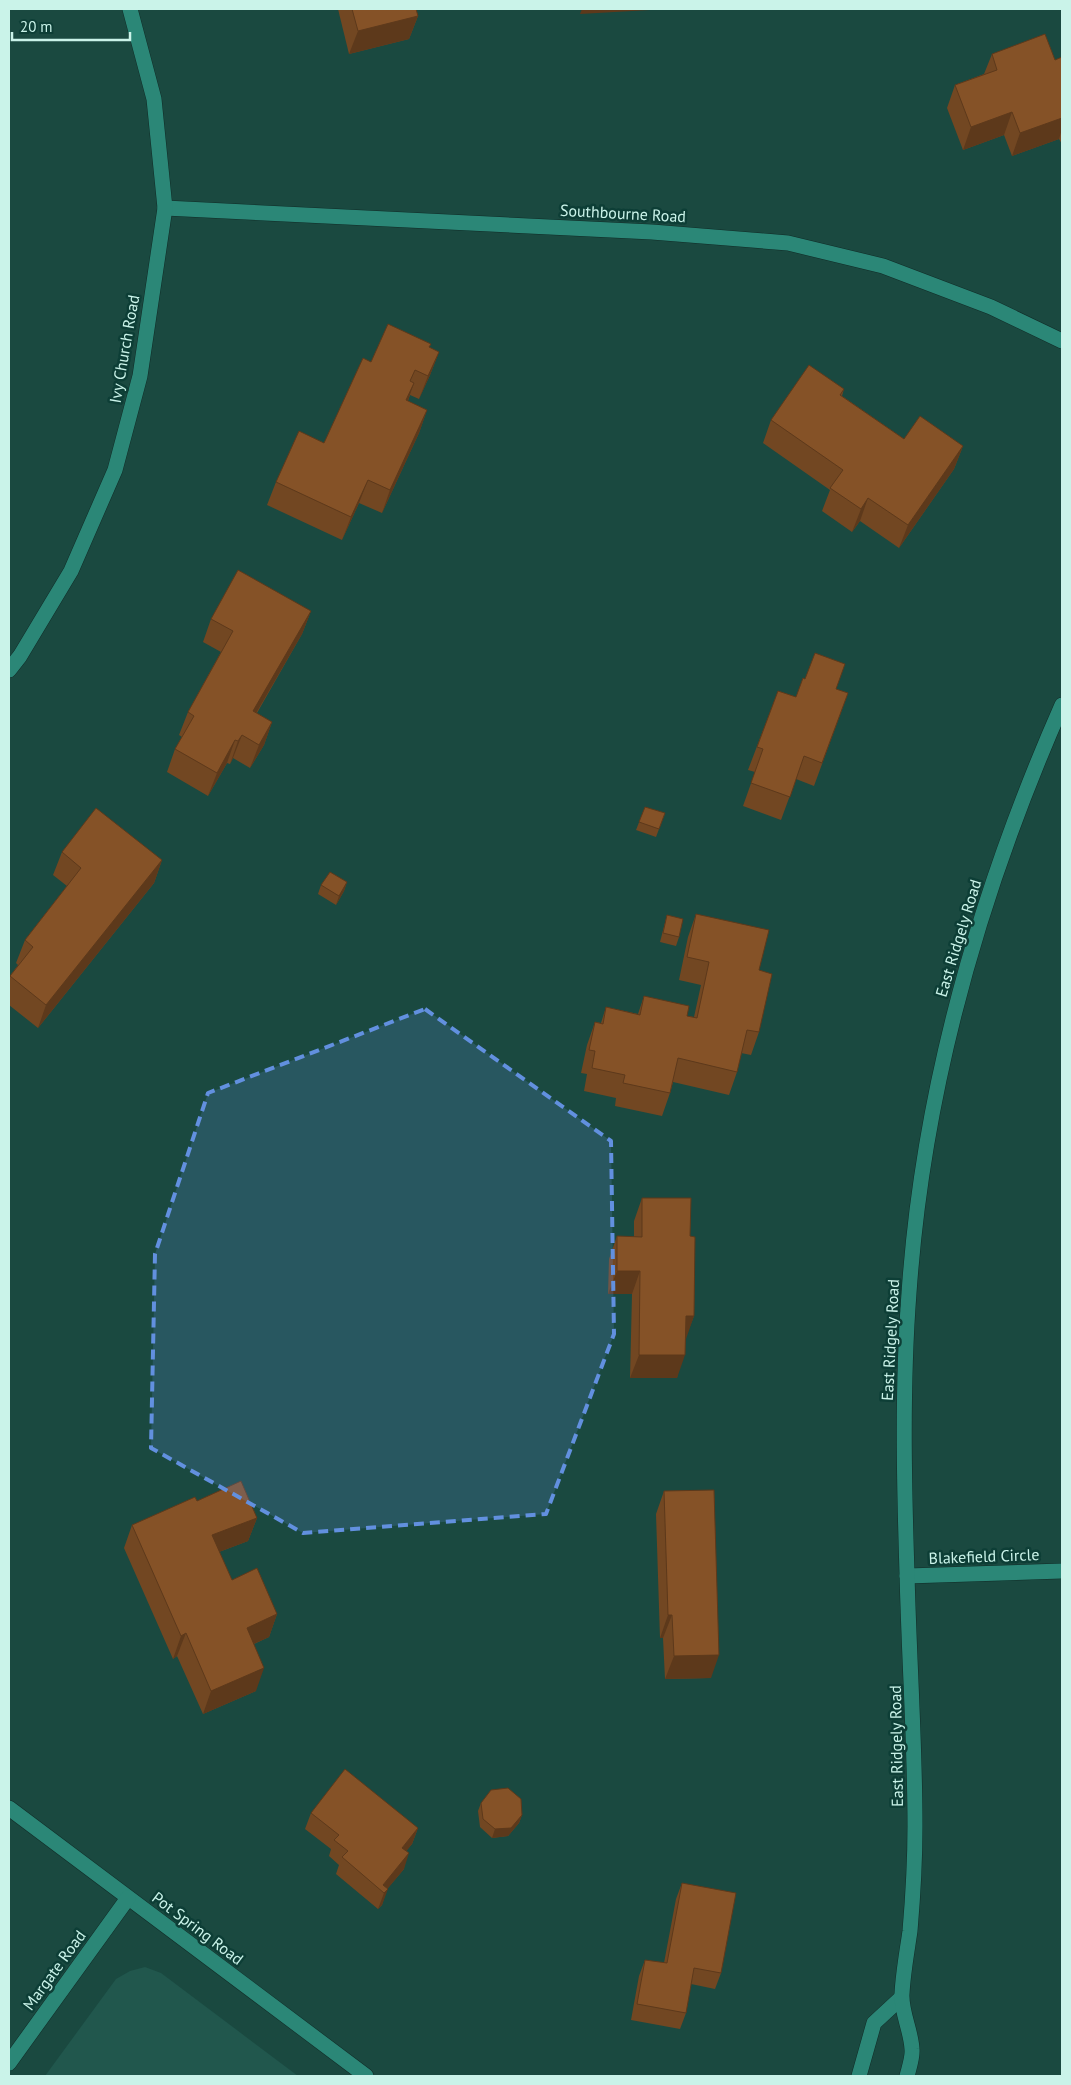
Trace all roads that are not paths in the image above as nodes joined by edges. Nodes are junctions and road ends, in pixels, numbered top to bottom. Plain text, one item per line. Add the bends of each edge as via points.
1 (130, 9) edge
2 (165, 208) junction
3 (1062, 341) edge
4 (9, 670) edge
5 (1062, 705) edge
6 (1062, 1571) edge
7 (907, 1576) junction
8 (9, 1808) edge
9 (128, 1898) junction
10 (901, 1998) junction
11 (9, 2063) edge
12 (366, 2076) edge
13 (859, 2076) edge
14 (908, 2076) edge

1 - 2 street, Ivy Church Road via 154,99
2 - 3 street, Southbourne Road via 652,232 788,243 883,266 991,306
2 - 4 street, Ivy Church Road via 140,376 115,470 71,571
5 - 7 street, East Ridgely Road via 998,867 954,1015 934,1104 915,1234 906,1332
6 - 7 street, Blakefield Circle
7 - 10 street, East Ridgely Road via 915,1828 911,1911
8 - 9 street, Pot Spring Road
9 - 11 street, Margate Road
9 - 12 street, Pot Spring Road
10 - 13 street via 874,2023
10 - 14 street, East Ridgely Road via 913,2050

